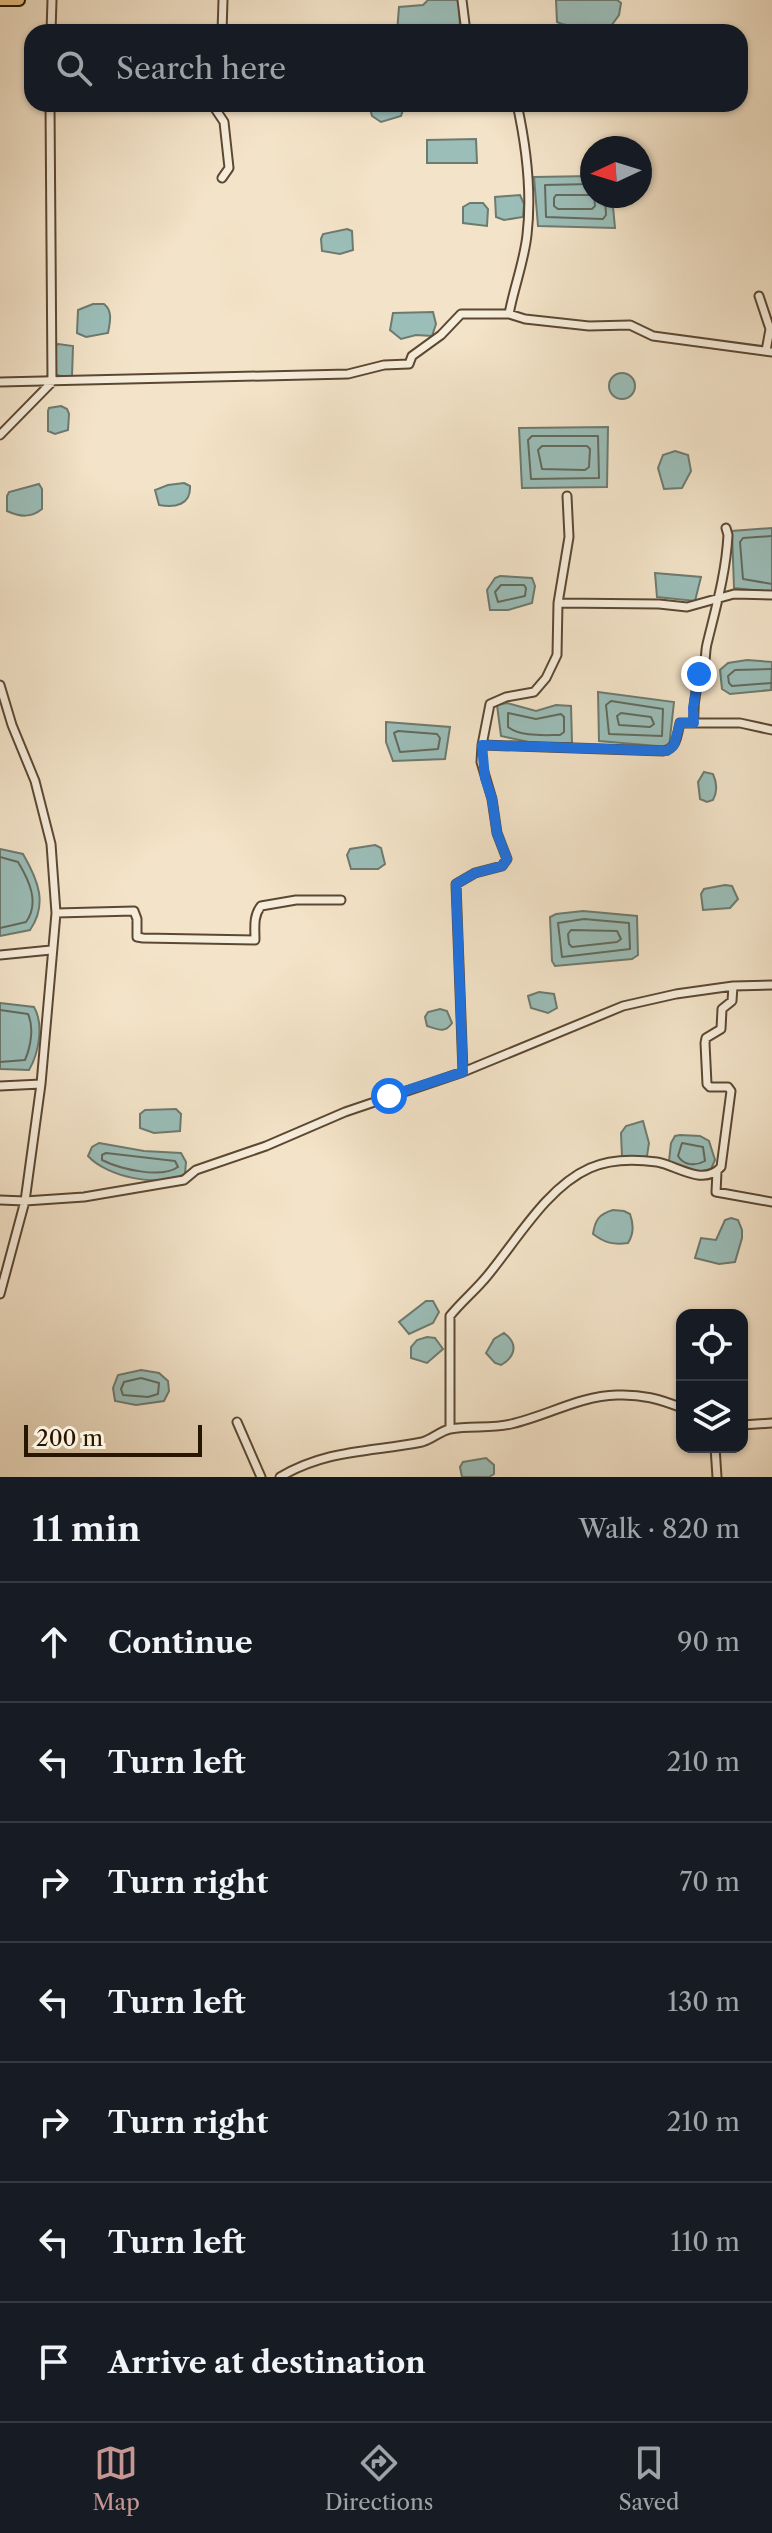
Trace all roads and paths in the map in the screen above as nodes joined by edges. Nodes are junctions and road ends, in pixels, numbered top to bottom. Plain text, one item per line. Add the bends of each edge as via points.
1 (0, 0) edge
2 (15, 0) edge
3 (52, 0) edge
4 (223, 0) edge
5 (462, 0) edge
6 (51, 24) edge
7 (222, 24) edge
8 (465, 24) edge
9 (50, 112) edge
10 (217, 112) edge
11 (519, 112) edge
12 (222, 178) dead end
13 (759, 296) dead end
14 (509, 314) junction
15 (769, 351) edge
16 (0, 382) edge
17 (52, 382) junction
18 (0, 435) edge
19 (567, 496) dead end
20 (726, 528) dead end
21 (772, 595) edge
22 (717, 599) junction
23 (558, 603) junction
24 (0, 685) edge
25 (694, 723) junction
26 (772, 730) edge
27 (482, 745) junction
28 (341, 900) dead end
29 (56, 913) junction
30 (51, 950) junction
31 (0, 955) edge
32 (772, 985) edge
33 (733, 986) junction
34 (463, 1072) junction
35 (41, 1084) junction
36 (0, 1086) edge
37 (717, 1172) junction
38 (0, 1200) edge
39 (25, 1201) junction
40 (772, 1202) edge
41 (0, 1294) edge
42 (676, 1405) edge
43 (237, 1422) dead end
44 (772, 1423) edge
45 (748, 1425) edge
46 (450, 1429) junction
47 (715, 1453) edge
48 (261, 1477) edge
49 (280, 1477) edge
50 (717, 1477) edge

1 - 2 highway
3 - 6 street
4 - 7 street
5 - 8 street
9 - 17 street
10 - 12 street via 227,134 229,168
11 - 14 street via 529,212
13 - 15 street via 770,329
14 - 15 street via 589,326 630,325 653,336
14 - 17 street via 461,314 409,364 348,374
16 - 17 street
17 - 18 street
19 - 23 street via 569,537
20 - 22 street via 726,569
21 - 22 street
22 - 23 street via 687,607
22 - 25 street via 699,674
23 - 27 street via 557,655 546,678 534,692 490,704
24 - 29 street via 35,781 51,844
25 - 26 street via 740,723
25 - 27 street via 680,723 674,745 663,751
27 - 34 street via 483,770 507,859 502,866 456,884
28 - 29 street via 261,906 255,940 143,938 137,937 134,911
29 - 30 street
30 - 31 street
30 - 35 street
32 - 33 street
33 - 34 street via 623,1006
33 - 37 street via 732,1001 722,1009 721,1029 705,1040 707,1084 731,1091 725,1150
34 - 39 street via 345,1112 196,1170 184,1180
35 - 36 street
35 - 39 street
37 - 40 street via 716,1192
37 - 46 street via 690,1173 637,1160 604,1164 589,1168 546,1202 450,1316
38 - 39 street
39 - 41 street
42 - 46 street via 656,1397 617,1395 507,1425
43 - 48 street
44 - 45 street
46 - 49 street via 425,1441 310,1462
47 - 50 street

